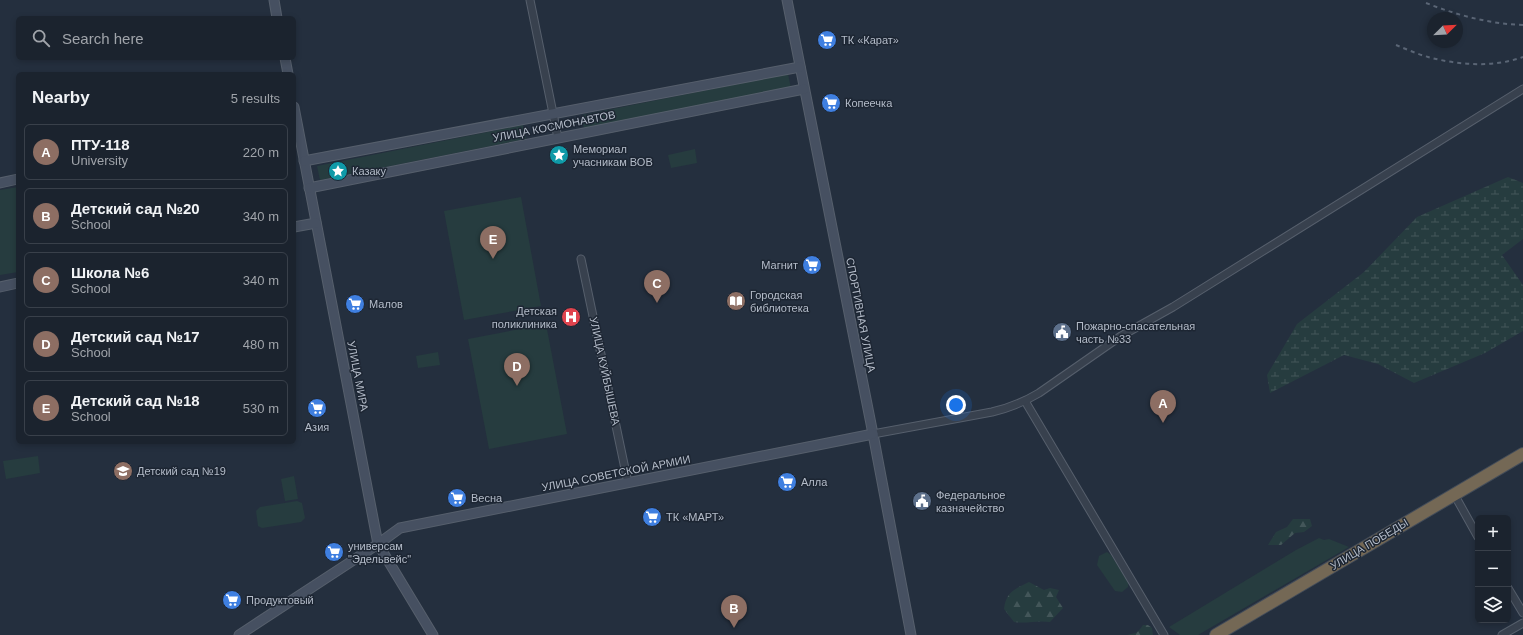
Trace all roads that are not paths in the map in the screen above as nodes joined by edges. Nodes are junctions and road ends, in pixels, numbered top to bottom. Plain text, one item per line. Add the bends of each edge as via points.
1 (274, 0) edge
2 (530, 0) edge
3 (787, 0) edge
4 (277, 16) edge
5 (285, 60) edge
6 (800, 67) junction
7 (288, 72) edge
8 (804, 88) junction
9 (1523, 89) edge
10 (553, 114) junction
11 (296, 124) edge
12 (558, 138) junction
13 (304, 161) junction
14 (16, 179) edge
15 (0, 183) edge
16 (309, 188) junction
17 (316, 223) junction
18 (296, 227) edge
19 (581, 259) dead end
20 (16, 283) edge
21 (0, 287) edge
22 (1025, 401) junction
23 (873, 434) junction
24 (1523, 454) edge
25 (628, 483) junction
26 (1454, 494) junction
27 (1475, 532) edge
28 (378, 544) junction
29 (1511, 593) edge
30 (1523, 613) edge
31 (1523, 623) edge
32 (239, 635) edge
33 (433, 635) edge
34 (911, 635) edge
35 (1164, 635) edge
36 (1216, 635) edge
37 (1502, 635) edge

1 - 4 street
2 - 10 street
3 - 6 street, СПОРТИВНАЯ УЛИЦА
5 - 7 street
6 - 8 street, СПОРТИВНАЯ УЛИЦА
6 - 10 street, УЛИЦА КОСМОНАВТОВ
8 - 12 street, УЛИЦА КОСМОНАВТОВ
8 - 23 street, СПОРТИВНАЯ УЛИЦА
9 - 22 street, УЛИЦА СОВЕТСКОЙ АРМИИ via 1121,336
10 - 12 street
10 - 13 street, УЛИЦА КОСМОНАВТОВ
11 - 13 street, УЛИЦА МИРА
12 - 16 street, УЛИЦА КОСМОНАВТОВ
13 - 16 street, УЛИЦА МИРА
14 - 15 street
16 - 17 street, УЛИЦА МИРА
17 - 18 street
17 - 28 street, УЛИЦА МИРА
19 - 25 street, УЛИЦА КУЙБЫШЕВА
20 - 21 street
22 - 23 street, УЛИЦА СОВЕТСКОЙ АРМИИ via 992,412
22 - 35 street
23 - 25 street, УЛИЦА СОВЕТСКОЙ АРМИИ
23 - 34 street, СПОРТИВНАЯ УЛИЦА
24 - 26 highway, УЛИЦА ПОБЕДЫ
25 - 28 street, УЛИЦА СОВЕТСКОЙ АРМИИ via 400,528
26 - 27 street
26 - 36 highway, УЛИЦА ПОБЕДЫ
28 - 32 street, УЛИЦА СОВЕТСКОЙ АРМИИ
28 - 33 street, УЛИЦА МИРА
29 - 30 street
31 - 37 street

